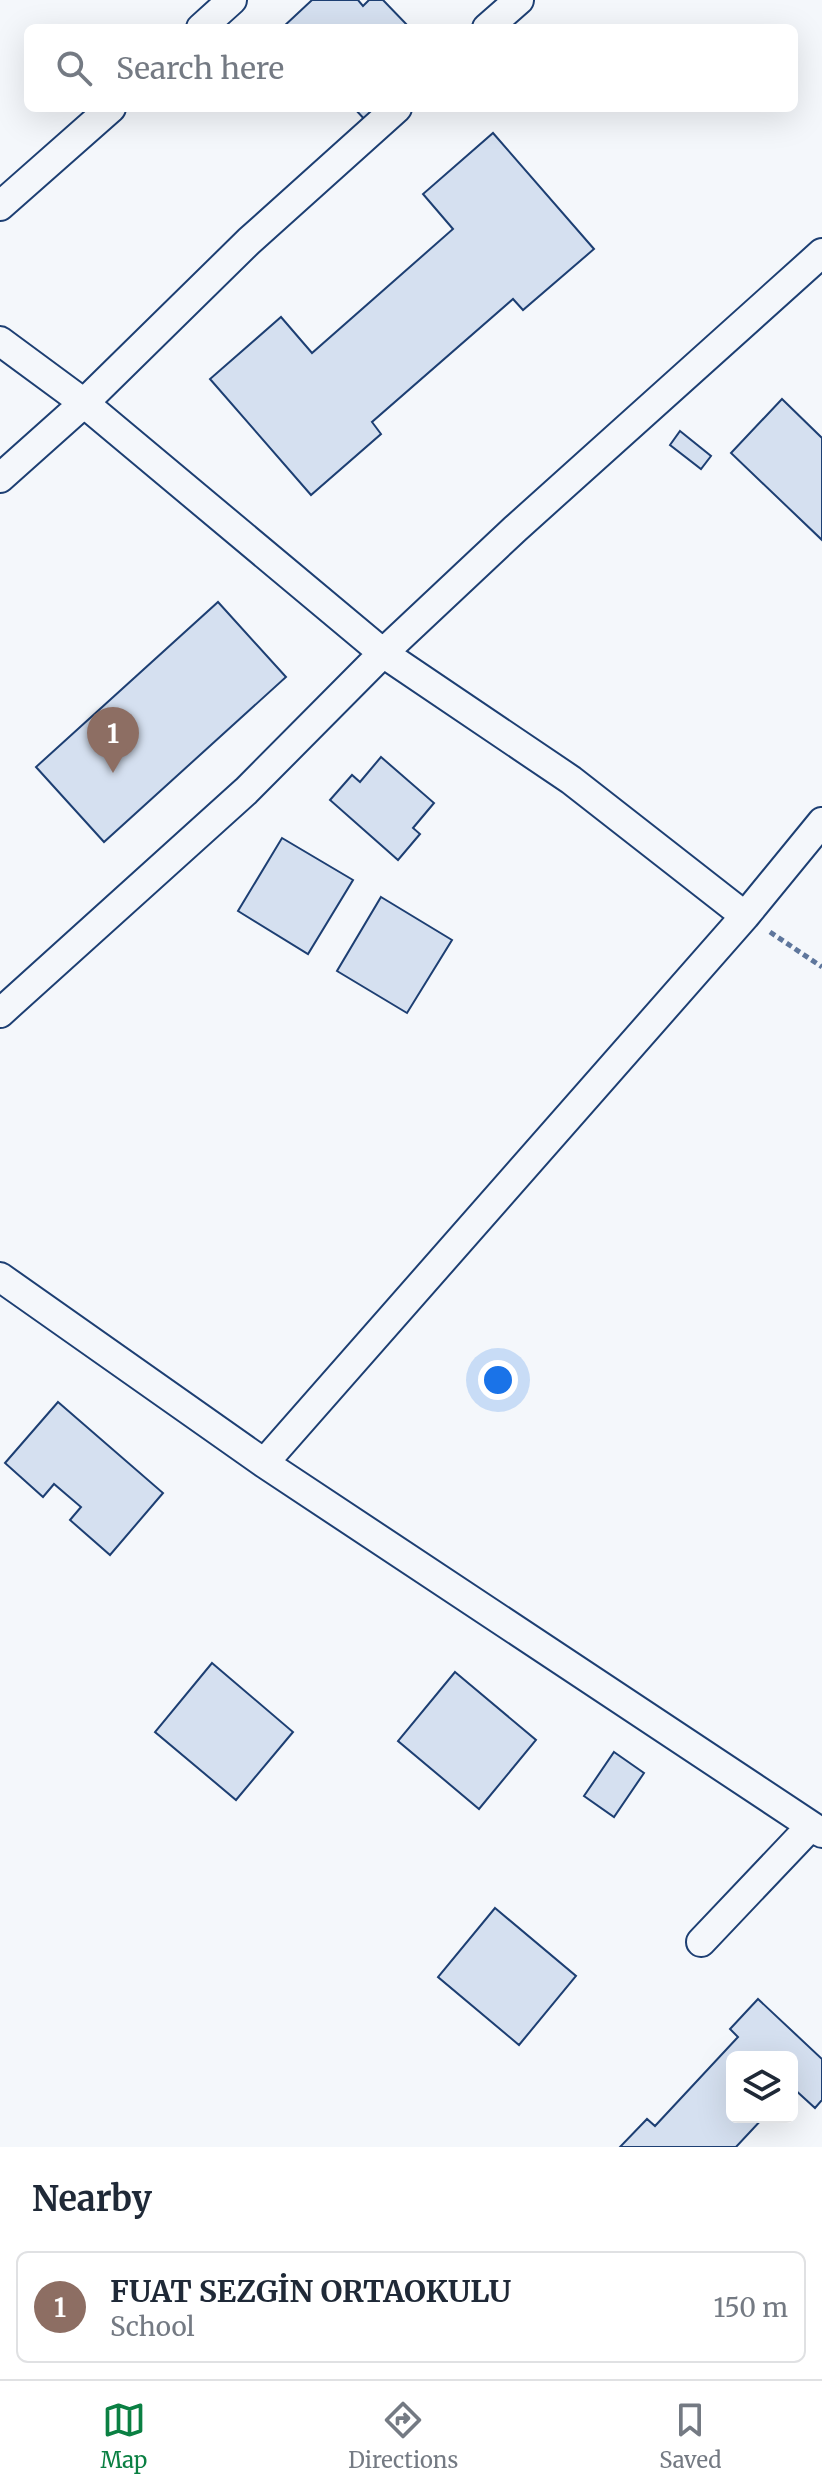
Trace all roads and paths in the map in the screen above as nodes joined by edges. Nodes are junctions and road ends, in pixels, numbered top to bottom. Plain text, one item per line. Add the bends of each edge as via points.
1 (232, 0) edge
2 (519, 0) edge
3 (205, 24) edge
4 (492, 24) edge
5 (106, 112) edge
6 (393, 112) edge
7 (0, 206) edge
8 (822, 253) edge
9 (0, 341) edge
10 (84, 403) junction
11 (0, 478) edge
12 (383, 653) junction
13 (822, 822) edge
14 (745, 916) junction
15 (822, 967) edge
16 (0, 1013) edge
17 (0, 1277) edge
18 (264, 1463) junction
19 (816, 1830) edge
20 (701, 1942) dead end

1 - 3 street
2 - 4 street
5 - 7 street
6 - 10 street via 249,241
8 - 12 street
9 - 10 street
10 - 11 street
10 - 12 street
12 - 14 street via 571,780
12 - 16 street via 246,791
13 - 14 street
14 - 15 path
14 - 18 street
17 - 18 street
18 - 19 street
19 - 20 street

